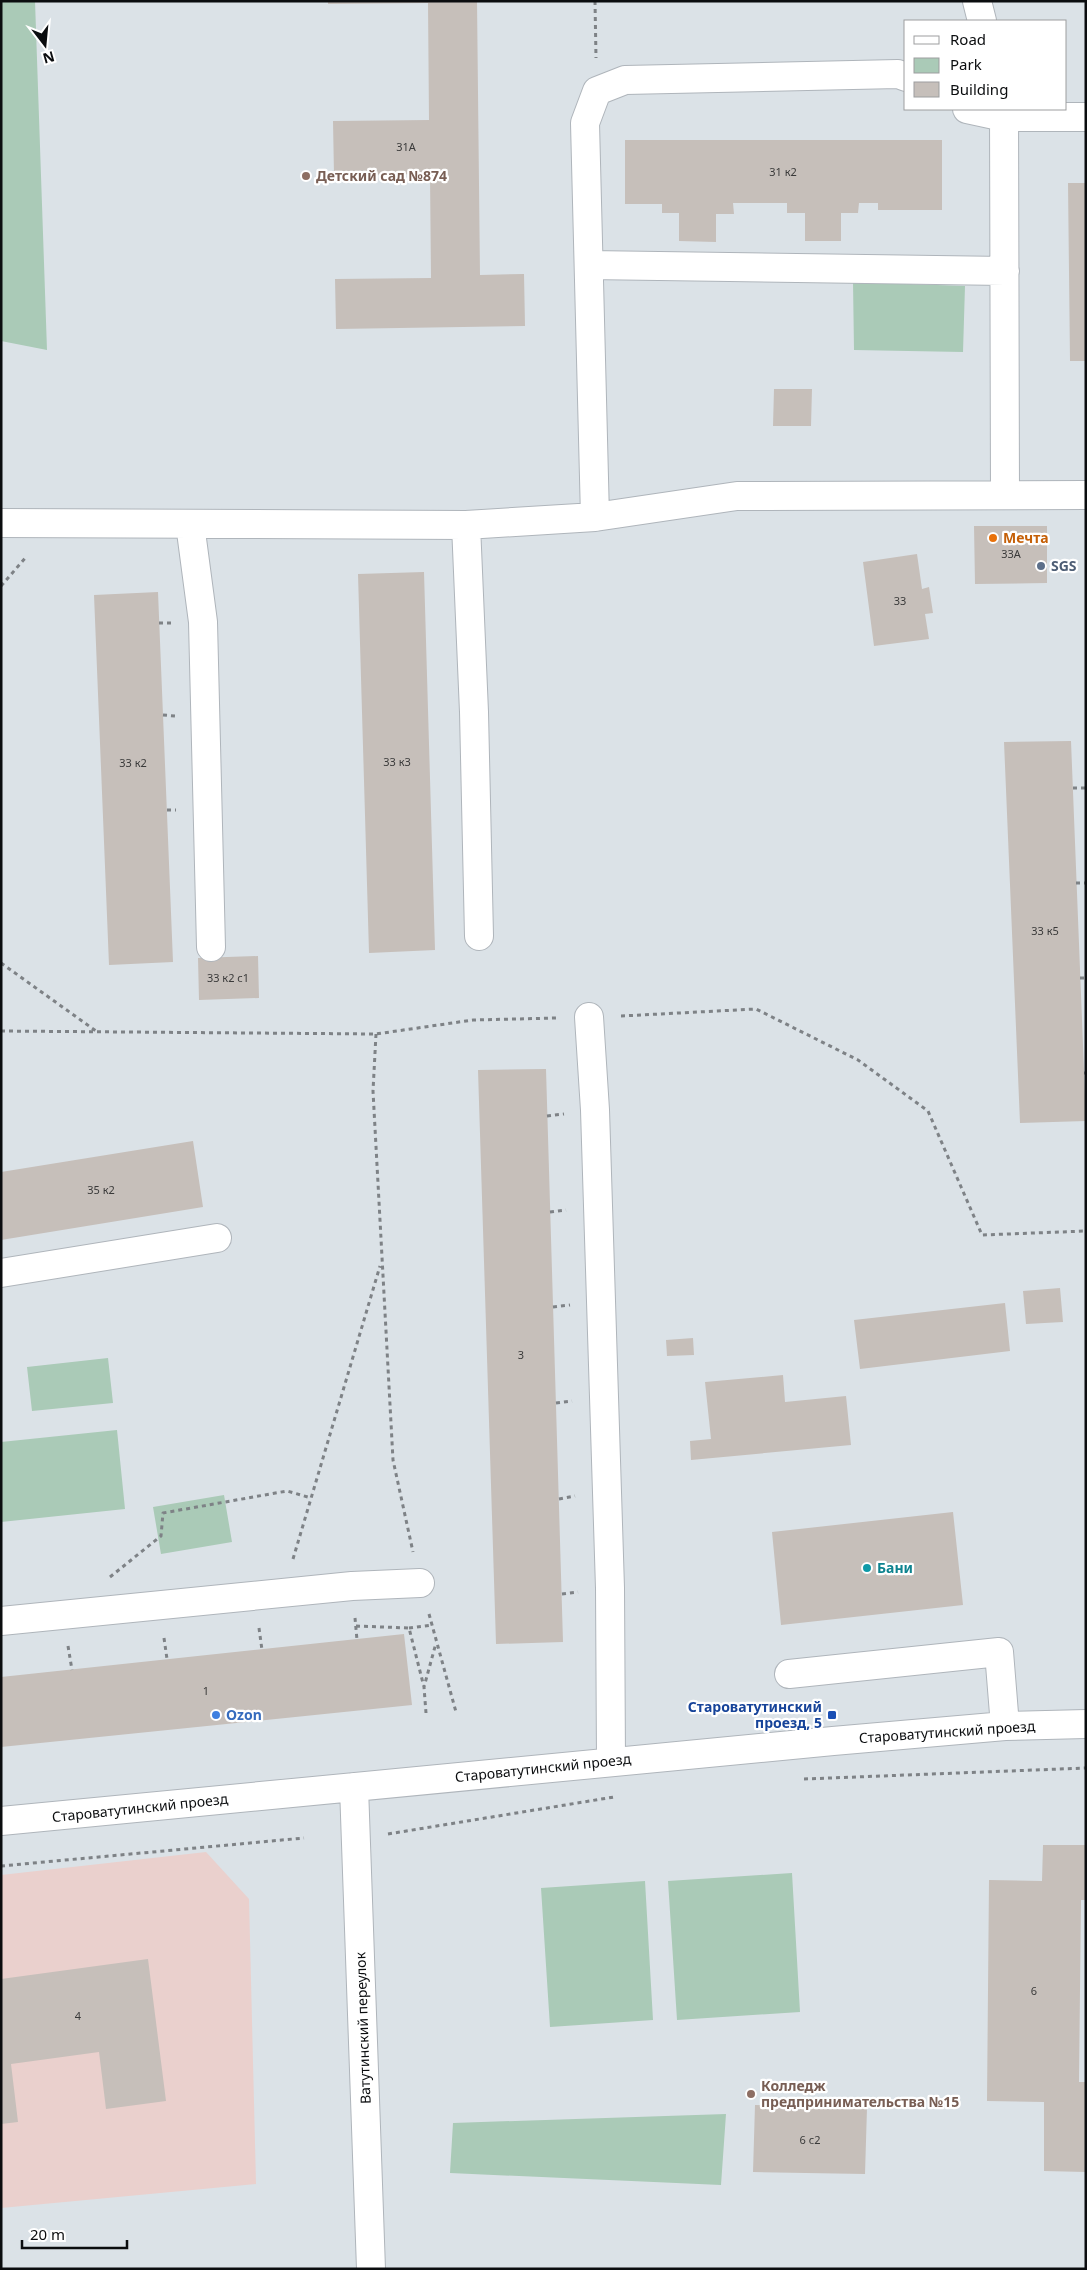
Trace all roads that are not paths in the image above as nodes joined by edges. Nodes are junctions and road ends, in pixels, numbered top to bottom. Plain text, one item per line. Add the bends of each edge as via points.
1 (977, 1) edge
2 (982, 20) edge
3 (904, 76) edge
4 (976, 110) edge
5 (1004, 113) edge
6 (1086, 117) edge
7 (589, 265) junction
8 (1005, 271) junction
9 (1005, 495) junction
10 (1086, 495) edge
11 (595, 517) junction
12 (1, 523) edge
13 (190, 524) junction
14 (466, 525) junction
15 (479, 936) dead end
16 (211, 946) dead end
17 (589, 1017) road end
18 (217, 1238) dead end
19 (1, 1273) edge
20 (420, 1583) road end
21 (1, 1621) edge
22 (789, 1674) dead end
23 (1086, 1724) edge
24 (1005, 1726) junction
25 (611, 1761) junction
26 (354, 1787) junction
27 (1, 1821) edge
28 (371, 2269) edge

1 - 2 street
3 - 7 street via 625,80 597,91 585,123
4 - 5 street
5 - 6 street
5 - 8 street
7 - 8 street
7 - 11 street
8 - 9 street
9 - 10 street
9 - 11 street via 737,496
11 - 14 street
12 - 13 street
13 - 14 street
13 - 16 street via 203,622
14 - 15 street
17 - 25 street via 595,1110 610,1588
18 - 19 street
20 - 21 street via 352,1586
22 - 24 street via 999,1652
23 - 24 street, Староватутинский проезд
24 - 25 street, Староватутинский проезд
25 - 26 street, Староватутинский проезд
26 - 27 street, Староватутинский проезд
26 - 28 street, Ватутинский переулок

